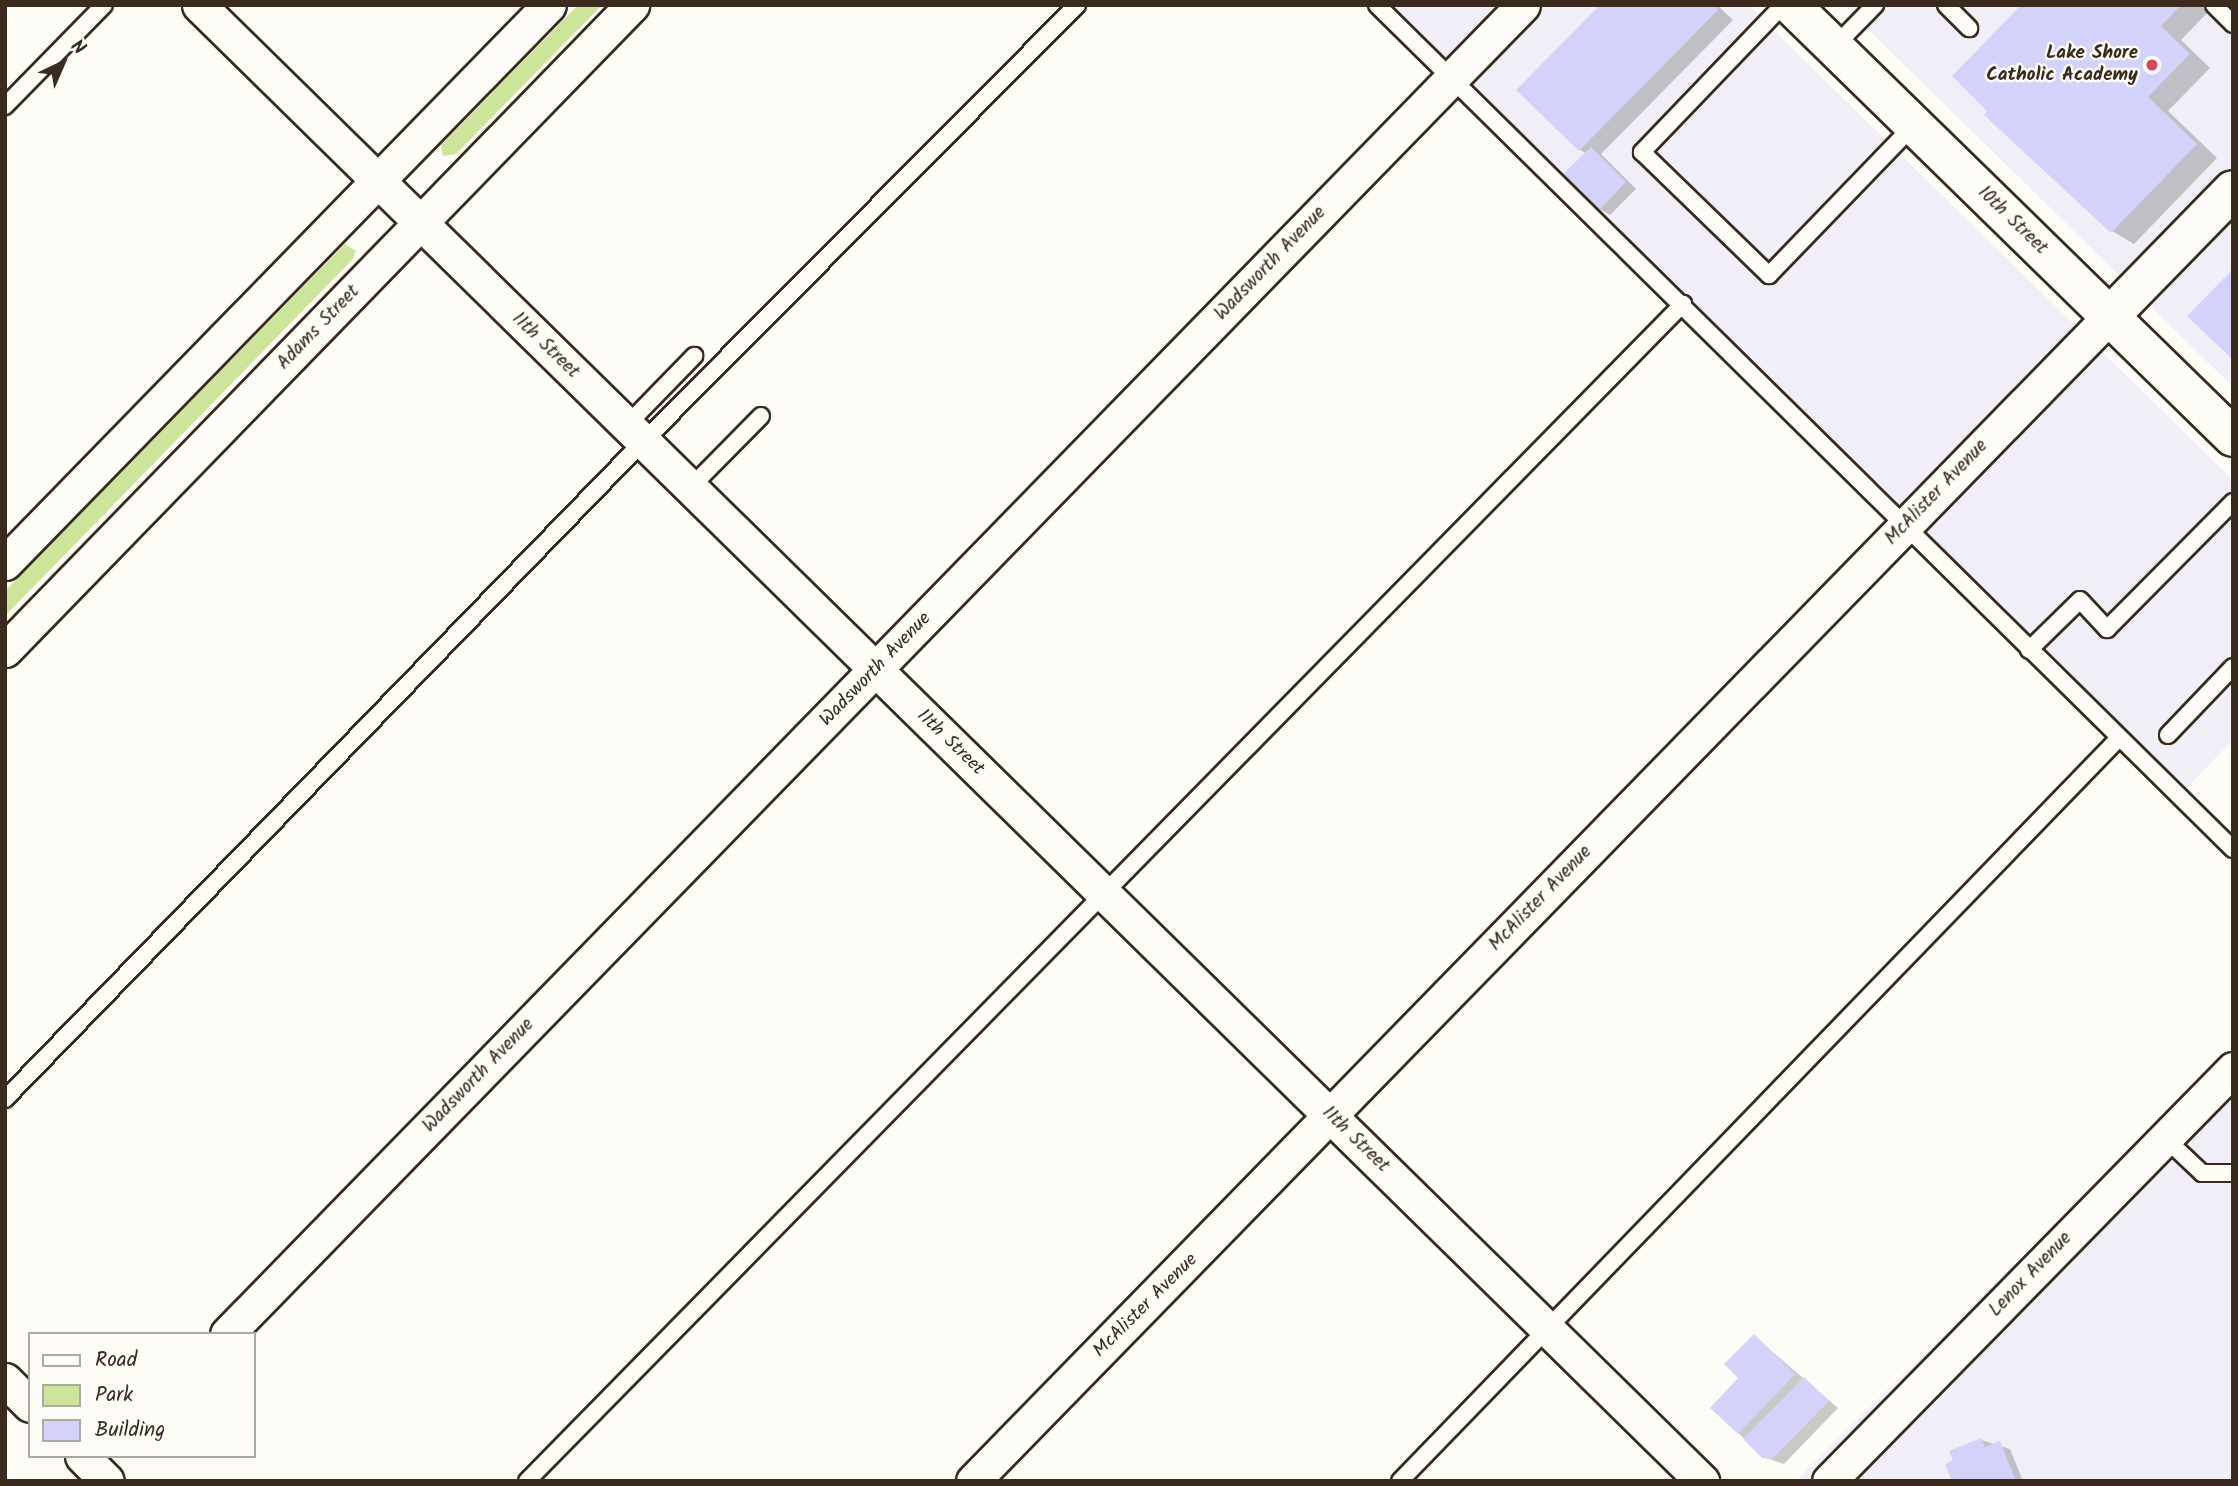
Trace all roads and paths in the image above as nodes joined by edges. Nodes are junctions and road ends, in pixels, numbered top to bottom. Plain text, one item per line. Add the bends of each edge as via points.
1 (104, 5) edge
2 (199, 5) edge
3 (549, 5) edge
4 (632, 5) edge
5 (1076, 5) edge
6 (1377, 5) edge
7 (1523, 5) edge
8 (1783, 5) edge
9 (1791, 5) edge
10 (1874, 5) edge
11 (1946, 5) edge
12 (2214, 5) edge
13 (2233, 24) edge
14 (1969, 28) dead end
15 (1834, 47) junction
16 (1452, 78) junction
17 (5, 106) edge
18 (1914, 125) junction
19 (378, 180) junction
20 (2233, 190) edge
21 (421, 222) junction
22 (1683, 304) junction
23 (2109, 317) junction
24 (695, 356) dead end
25 (761, 415) dead end
26 (635, 434) junction
27 (2233, 437) edge
28 (690, 488) junction
29 (2233, 502) edge
30 (1905, 527) junction
31 (5, 564) edge
32 (5, 650) edge
33 (2029, 650) junction
34 (2233, 667) edge
35 (876, 670) junction
36 (2168, 735) dead end
37 (2118, 739) junction
38 (2233, 849) edge
39 (1102, 892) junction
40 (2233, 1069) edge
41 (5, 1099) edge
42 (1331, 1116) junction
43 (2165, 1138) junction
44 (2233, 1173) edge
45 (1550, 1331) junction
46 (229, 1332) edge
47 (5, 1380) edge
48 (28, 1403) edge
49 (527, 1481) edge
50 (973, 1481) edge
51 (1401, 1481) edge
52 (1702, 1481) edge
53 (1829, 1481) edge

1 - 17 lane
2 - 19 street, 11th Street
3 - 19 street
4 - 21 street, Adams Street
5 - 26 lane
6 - 16 lane
7 - 16 street, Wadsworth Avenue
8 - 18 lane via 1642,152 1769,275
9 - 15 street, 10th Street
10 - 15 lane
11 - 14 lane
12 - 13 lane
15 - 18 street, 10th Street
16 - 22 lane
16 - 35 street, Wadsworth Avenue
18 - 23 street, 10th Street
19 - 21 street, 11th Street
19 - 31 street
20 - 23 street
21 - 26 street, 11th Street
21 - 32 street, Adams Street
22 - 30 lane
22 - 39 lane
23 - 27 street, 10th Street
23 - 30 street, McAlister Avenue
24 - 26 lane
25 - 28 lane
26 - 28 street, 11th Street
26 - 41 lane
28 - 35 street, 11th Street
29 - 33 lane via 2107,629 2080,600
30 - 33 lane
30 - 42 street, McAlister Avenue
33 - 37 lane
34 - 36 lane
35 - 39 street, 11th Street
35 - 46 street, Wadsworth Avenue
37 - 38 lane
37 - 45 lane
39 - 42 street, 11th Street
39 - 49 lane
40 - 43 street, Lenox Avenue
42 - 45 street, 11th Street
42 - 50 street, McAlister Avenue
43 - 44 lane via 2202,1173
43 - 53 street, Lenox Avenue
45 - 51 lane
45 - 52 street, 11th Street
47 - 48 street

